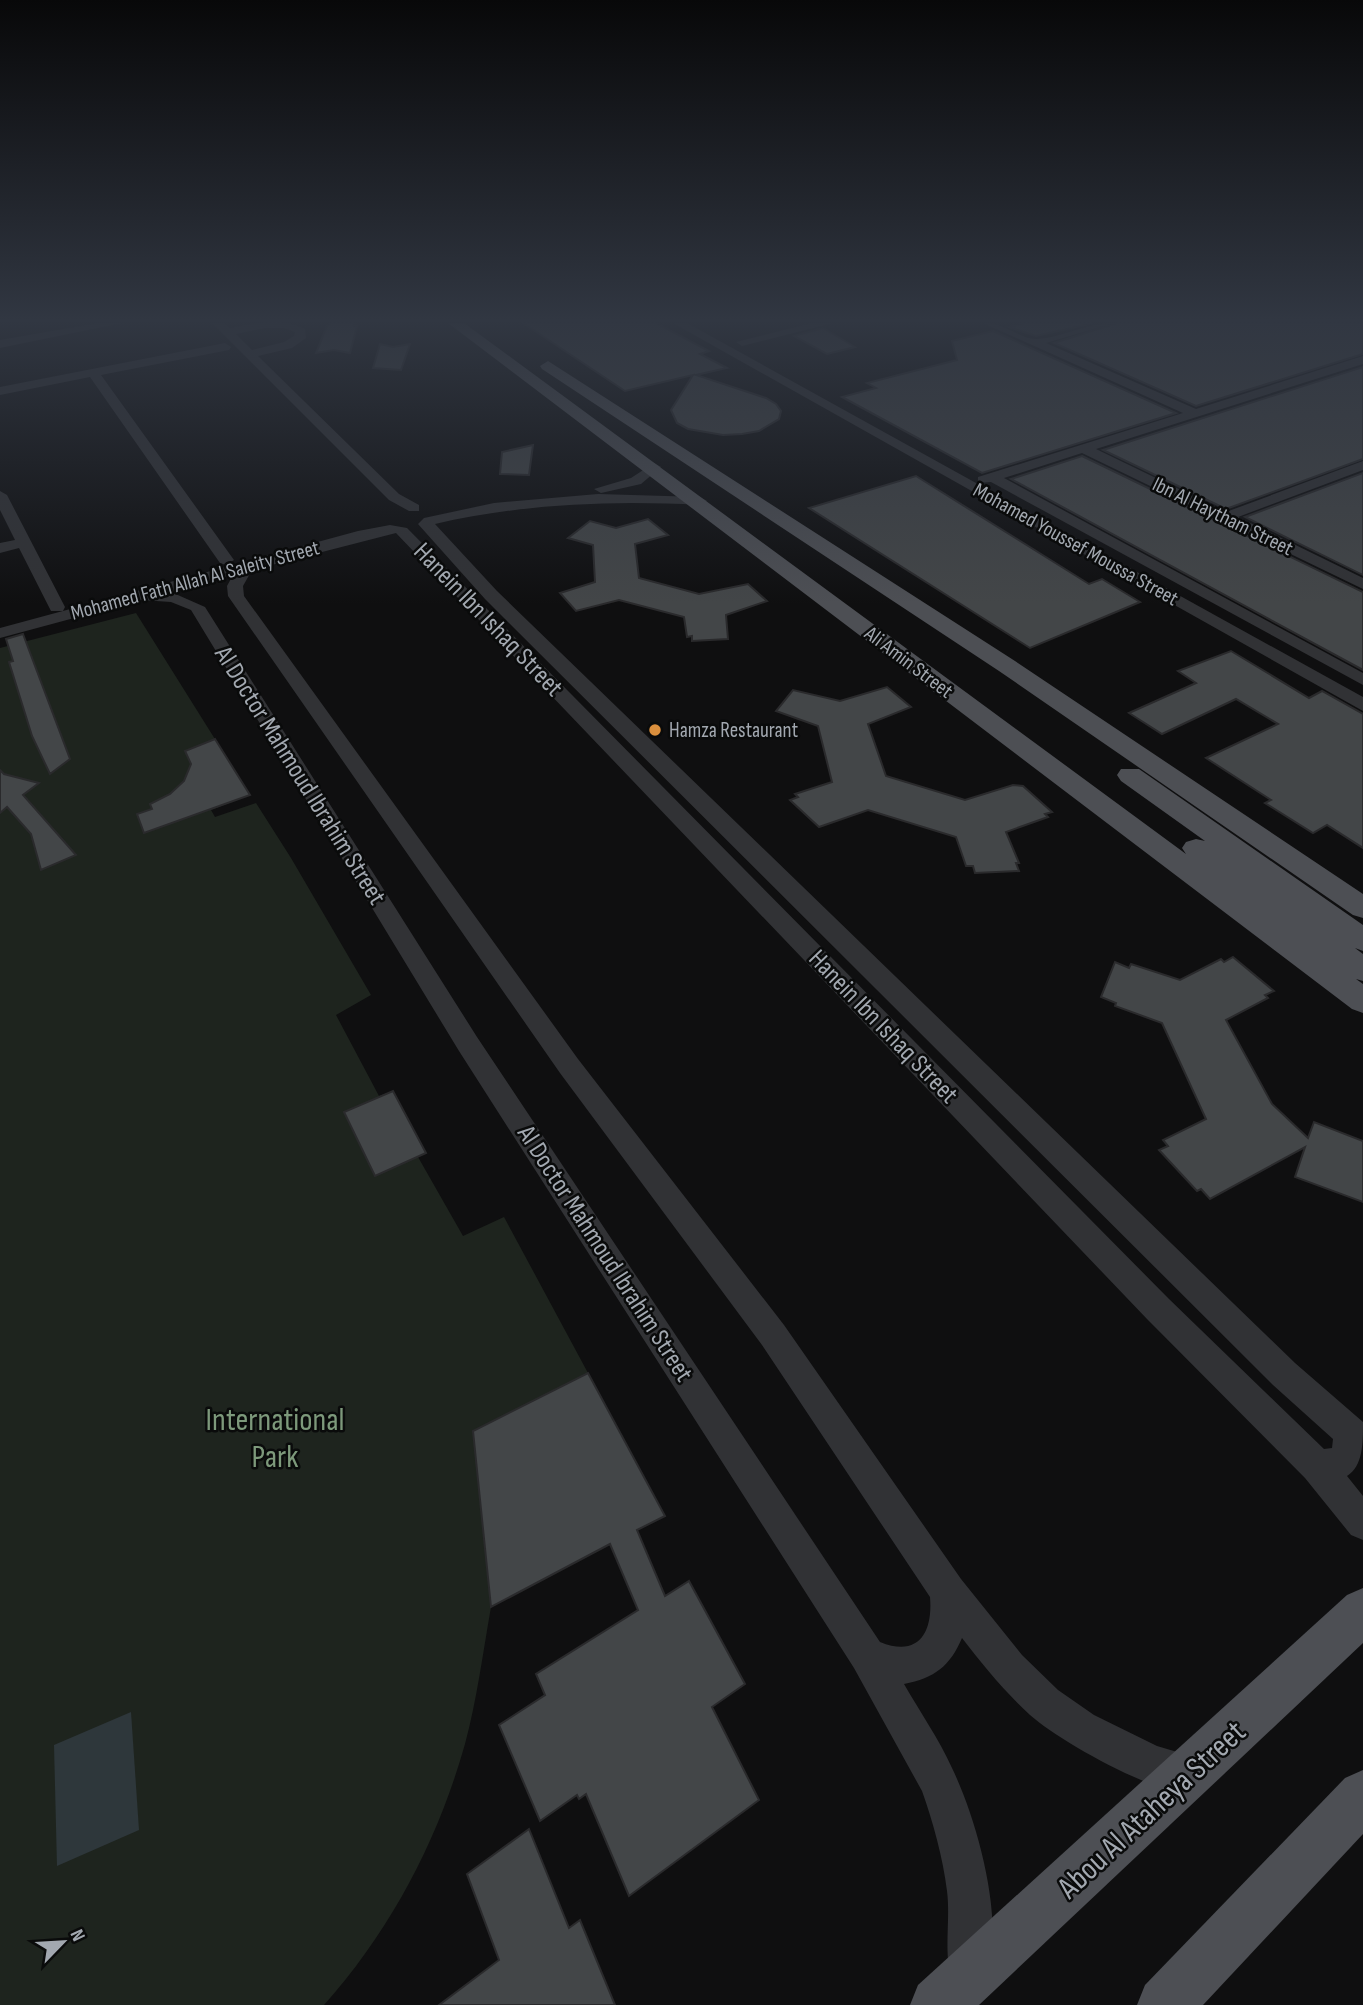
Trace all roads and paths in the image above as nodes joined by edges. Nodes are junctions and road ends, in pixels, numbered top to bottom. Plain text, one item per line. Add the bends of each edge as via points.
1 (126, 417) edge
2 (297, 417) edge
3 (313, 417) edge
4 (584, 417) edge
5 (626, 417) edge
6 (848, 417) edge
7 (879, 417) edge
8 (1184, 417) edge
9 (916, 437) dead end
10 (1083, 449) junction
11 (1363, 465) edge
12 (969, 466) dead end
13 (654, 467) junction
14 (991, 477) junction
15 (969, 484) junction
16 (620, 486) junction
17 (0, 495) edge
18 (635, 499) junction
19 (753, 500) junction
20 (700, 501) junction
21 (401, 517) junction
22 (1225, 517) junction
23 (750, 538) junction
24 (24, 542) junction
25 (0, 548) edge
26 (236, 564) junction
27 (1360, 580) edge
28 (141, 595) junction
29 (217, 599) junction
30 (57, 607) junction
31 (0, 622) edge
32 (0, 633) edge
33 (1363, 680) edge
34 (1363, 705) edge
35 (1222, 854) junction
36 (1363, 908) edge
37 (1363, 940) edge
38 (1363, 970) edge
39 (1363, 1001) edge
40 (1356, 1439) edge
41 (1317, 1466) junction
42 (1363, 1523) edge
43 (948, 1592) junction
44 (1363, 1611) edge
45 (867, 1655) junction
46 (1191, 1774) junction
47 (1363, 1796) edge
48 (953, 1990) edge
49 (1165, 2005) edge

1 - 26 street
2 - 21 street, Hanein Ibn Ishaq Street
3 - 21 street, Hanein Ibn Ishaq Street via 397,499
4 - 13 main road, Ali Amin Street
5 - 19 main road, Ali Amin Street
6 - 15 street, Mohamed Youssef Moussa Street
7 - 9 street
8 - 10 street
10 - 14 street
10 - 22 street, Ibn Al Haytham Street
11 - 22 street
12 - 14 street, Mohamed Youssef Moussa Street
13 - 16 street, Mohamed Fath Allah Al Saleity Street
13 - 20 main road, Ali Amin Street
14 - 15 street
14 - 33 street, Mohamed Youssef Moussa Street
15 - 34 street, Mohamed Youssef Moussa Street
16 - 18 street via 633,489
16 - 21 street, Mohamed Fath Allah Al Saleity Street
17 - 24 street
18 - 20 street, Mohamed Fath Allah Al Saleity Street
18 - 21 street, Mohamed Fath Allah Al Saleity Street
19 - 35 main road via 792,537
19 - 36 main road, Ali Amin Street
20 - 23 main road, Ali Amin Street
21 - 26 street, Mohamed Fath Allah Al Saleity Street
21 - 40 street, Hanein Ibn Ishaq Street via 509,613 1274,1364
21 - 41 street, Hanein Ibn Ishaq Street via 1158,1309
22 - 27 street, Ibn Al Haytham Street
23 - 35 main road via 818,573
23 - 39 main road, Ali Amin Street via 818,594
24 - 25 street
24 - 30 street
26 - 28 street, Mohamed Fath Allah Al Saleity Street
26 - 29 street via 235,586
26 - 30 street, Mohamed Fath Allah Al Saleity Street
28 - 29 street
28 - 32 street, Mohamed Fath Allah Al Saleity Street
29 - 43 street, Al Doctor Mahmoud Ibrahim Street via 772,1335
29 - 45 street, Al Doctor Mahmoud Ibrahim Street via 468,1044
30 - 31 street, Mohamed Fath Allah Al Saleity Street
35 - 37 main road
35 - 38 main road
40 - 41 street via 1346,1460
41 - 42 street, Hanein Ibn Ishaq Street
43 - 45 street via 950,1616 945,1638 925,1660 896,1666
43 - 46 street, Al Doctor Mahmoud Ibrahim Street via 1009,1668 1045,1703 1116,1749
44 - 46 main road, Abou Al Ataheya Street
45 - 48 street, Al Doctor Mahmoud Ibrahim Street via 938,1781 950,1813 968,1889 971,1932
46 - 48 main road, Abou Al Ataheya Street
47 - 49 main road

